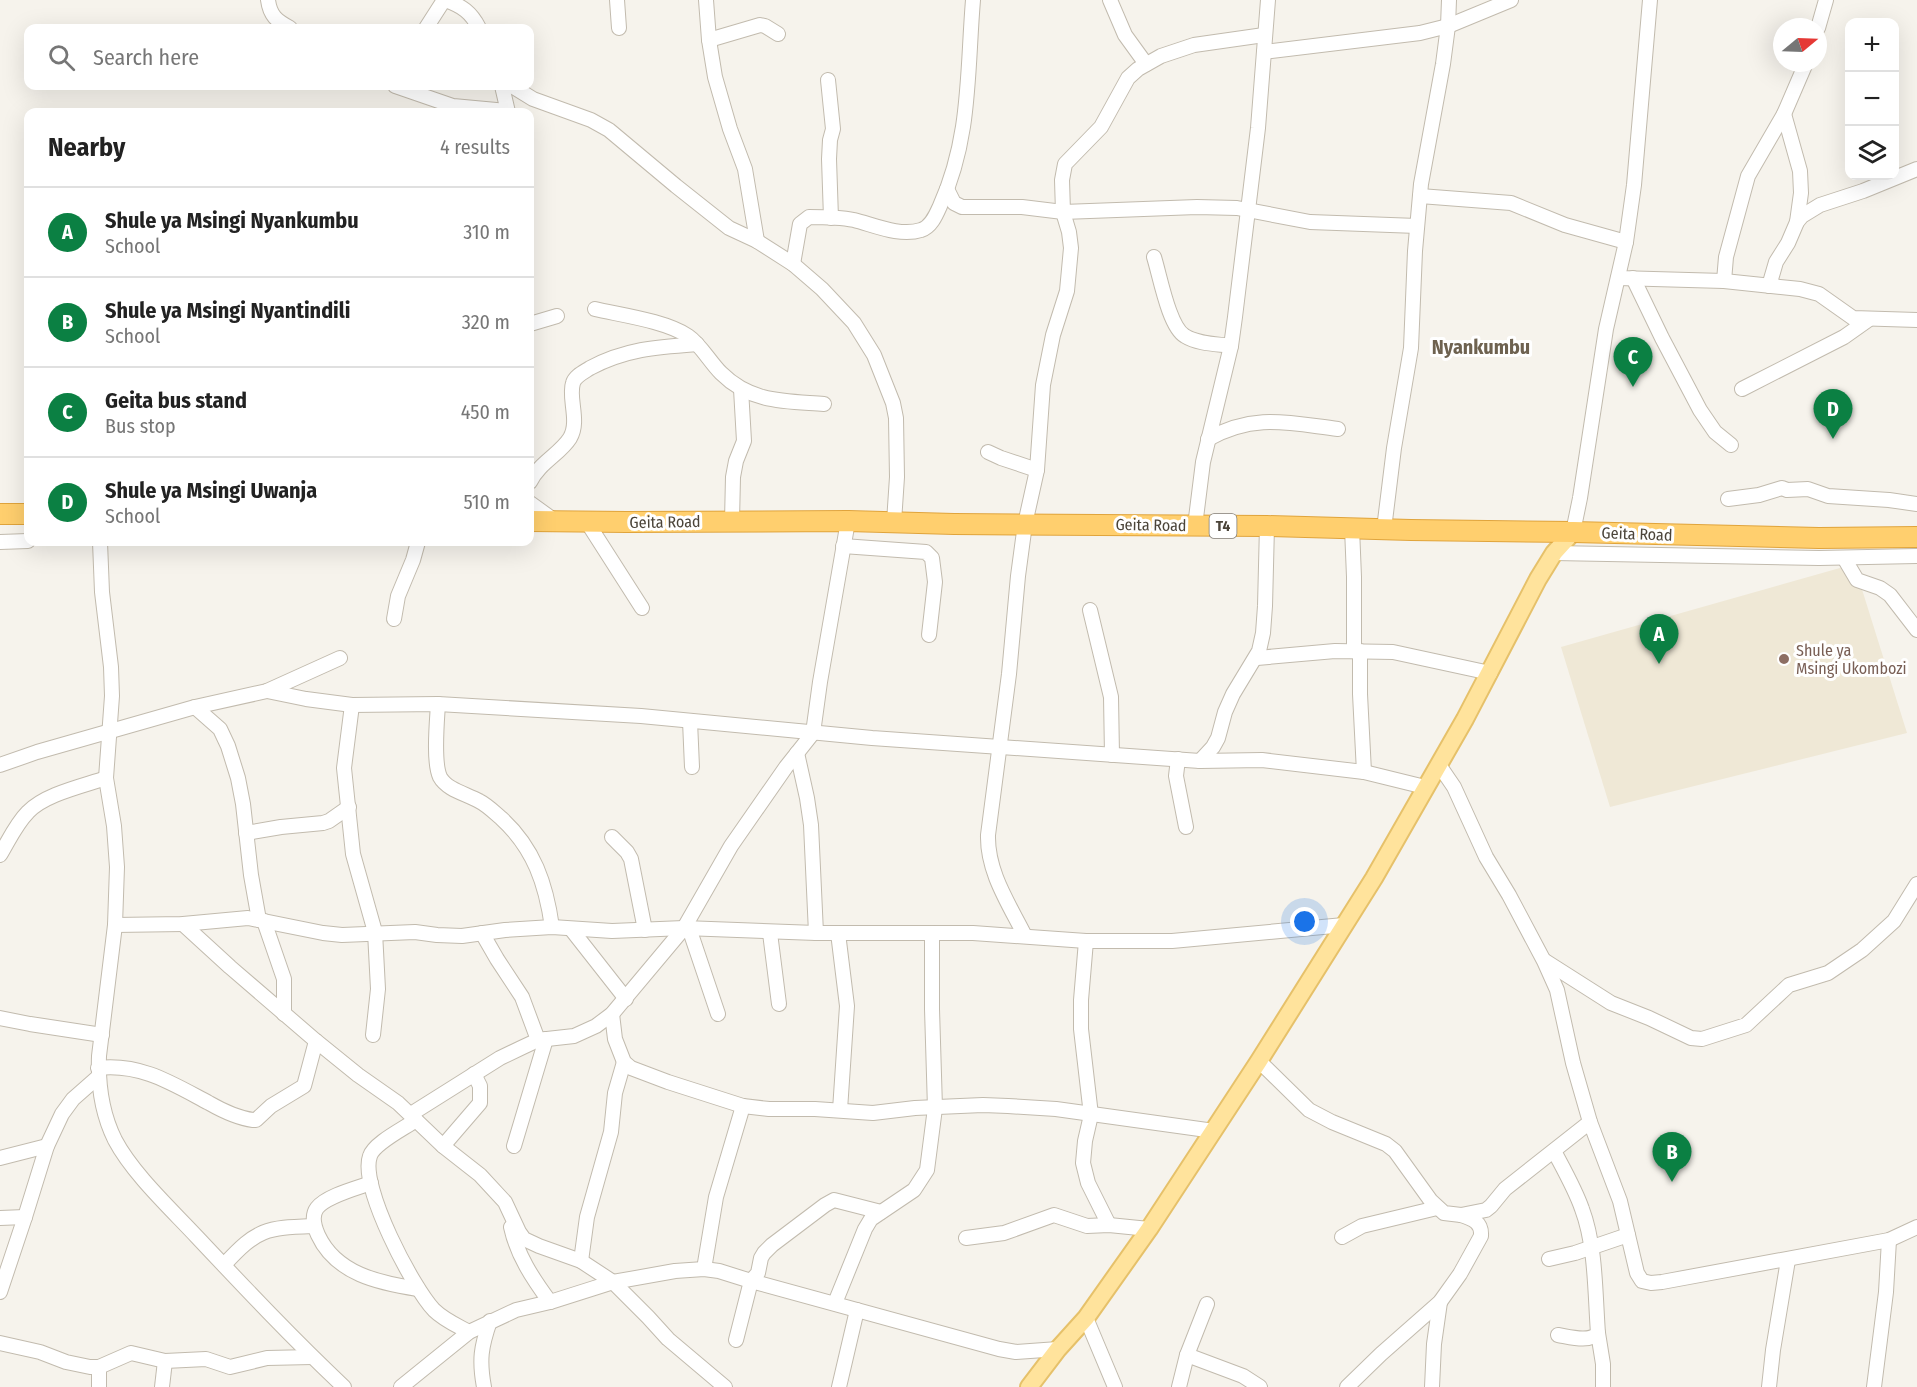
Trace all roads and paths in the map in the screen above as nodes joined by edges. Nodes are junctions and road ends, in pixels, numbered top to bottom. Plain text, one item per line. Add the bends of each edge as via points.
1 (268, 0) edge
2 (444, 0) edge
3 (616, 0) edge
4 (706, 0) edge
5 (973, 0) edge
6 (1110, 0) edge
7 (1268, 0) edge
8 (1449, 0) edge
9 (1511, 0) edge
10 (1650, 0) edge
11 (1826, 0) edge
12 (1821, 18) edge
13 (283, 24) edge
14 (429, 24) edge
15 (476, 24) edge
16 (1448, 26) junction
17 (619, 28) dead end
18 (778, 34) dead end
19 (1264, 35) junction
20 (709, 40) junction
21 (1264, 52) junction
22 (1146, 64) junction
23 (1802, 72) edge
24 (828, 80) dead end
25 (407, 90) edge
26 (503, 90) edge
27 (518, 90) edge
28 (471, 108) edge
29 (506, 108) edge
30 (1784, 114) junction
31 (1917, 169) edge
32 (947, 189) junction
33 (1420, 196) junction
34 (1247, 209) junction
35 (1063, 212) junction
36 (831, 218) junction
37 (1797, 222) junction
38 (1418, 226) junction
39 (758, 241) junction
40 (1626, 242) junction
41 (1154, 257) dead end
42 (793, 264) junction
43 (1618, 278) junction
44 (1633, 278) junction
45 (1724, 281) junction
46 (1769, 286) junction
47 (595, 309) dead end
48 (557, 316) dead end
49 (1868, 320) junction
50 (1917, 321) edge
51 (534, 323) edge
52 (697, 344) junction
53 (1231, 346) junction
54 (741, 389) junction
55 (1742, 389) dead end
56 (824, 404) dead end
57 (1338, 429) dead end
58 (1208, 440) junction
59 (1731, 445) dead end
60 (988, 452) dead end
61 (1037, 470) junction
62 (534, 475) edge
63 (1728, 499) dead end
64 (1917, 504) edge
65 (534, 506) edge
66 (0, 514) edge
67 (24, 514) edge
68 (534, 521) edge
69 (732, 521) junction
70 (848, 521) junction
71 (556, 522) junction
72 (587, 522) junction
73 (894, 522) junction
74 (1025, 524) junction
75 (1195, 526) junction
76 (1267, 526) junction
77 (1352, 528) junction
78 (1384, 529) junction
79 (1573, 532) junction
80 (1917, 537) edge
81 (24, 541) edge
82 (0, 542) edge
83 (100, 546) edge
84 (417, 546) edge
85 (843, 546) junction
86 (1554, 553) junction
87 (1917, 556) edge
88 (1844, 558) junction
89 (642, 608) dead end
90 (1090, 610) dead end
91 (394, 619) dead end
92 (1917, 630) edge
93 (928, 635) dead end
94 (1357, 651) junction
95 (340, 658) dead end
96 (1257, 658) junction
97 (1490, 673) junction
98 (267, 691) junction
99 (438, 704) junction
100 (352, 705) junction
101 (195, 707) junction
102 (690, 721) junction
103 (109, 733) junction
104 (813, 733) junction
105 (999, 747) junction
106 (796, 753) junction
107 (1112, 755) junction
108 (1178, 759) junction
109 (1200, 761) junction
110 (0, 765) edge
111 (1439, 765) junction
112 (692, 767) dead end
113 (1364, 772) junction
114 (106, 778) junction
115 (1425, 788) junction
116 (349, 807) junction
117 (1186, 827) dead end
118 (246, 833) junction
119 (612, 837) dead end
120 (0, 855) edge
121 (1917, 884) edge
122 (262, 920) junction
123 (183, 924) junction
124 (115, 925) junction
125 (1344, 925) junction
126 (552, 927) junction
127 (686, 928) junction
128 (571, 929) junction
129 (645, 930) junction
130 (375, 932) junction
131 (482, 933) junction
132 (770, 933) junction
133 (816, 933) junction
134 (838, 933) junction
135 (932, 933) junction
136 (1025, 936) junction
137 (1086, 942) junction
138 (1544, 961) junction
139 (626, 999) junction
140 (779, 1004) dead end
141 (284, 1014) junction
142 (612, 1014) junction
143 (718, 1014) dead end
144 (0, 1018) edge
145 (102, 1035) junction
146 (373, 1035) dead end
147 (542, 1040) junction
148 (316, 1041) junction
149 (1259, 1061) junction
150 (624, 1062) junction
151 (98, 1073) junction
152 (474, 1074) junction
153 (743, 1106) junction
154 (935, 1108) junction
155 (840, 1110) junction
156 (1091, 1115) junction
157 (413, 1117) junction
158 (1590, 1122) junction
159 (1214, 1131) junction
160 (46, 1146) junction
161 (442, 1146) junction
162 (514, 1146) dead end
163 (1554, 1151) junction
164 (0, 1158) edge
165 (371, 1183) junction
166 (1437, 1208) junction
167 (881, 1212) junction
168 (1461, 1215) junction
169 (511, 1216) junction
170 (25, 1217) junction
171 (0, 1218) edge
172 (1109, 1225) junction
173 (314, 1226) junction
174 (1917, 1227) edge
175 (1149, 1229) junction
176 (1628, 1235) junction
177 (1342, 1236) dead end
178 (966, 1238) dead end
179 (1889, 1240) junction
180 (1590, 1248) junction
181 (1549, 1259) dead end
182 (1788, 1260) junction
183 (581, 1261) junction
184 (224, 1265) junction
185 (704, 1269) junction
186 (751, 1281) junction
187 (613, 1282) junction
188 (418, 1289) junction
189 (0, 1292) edge
190 (550, 1302) junction
191 (1440, 1302) junction
192 (835, 1303) junction
193 (1207, 1304) dead end
194 (857, 1310) junction
195 (1086, 1318) junction
196 (490, 1321) junction
197 (469, 1332) junction
198 (1598, 1333) junction
199 (1558, 1335) dead end
200 (735, 1340) dead end
201 (0, 1343) edge
202 (1058, 1349) junction
203 (1187, 1355) junction
204 (312, 1357) junction
205 (165, 1361) junction
206 (99, 1367) junction
207 (99, 1387) edge
208 (162, 1387) edge
209 (344, 1387) edge
210 (401, 1387) edge
211 (484, 1387) edge
212 (725, 1387) edge
213 (839, 1387) edge
214 (1029, 1387) edge
215 (1115, 1387) edge
216 (1179, 1387) edge
217 (1260, 1387) edge
218 (1347, 1387) edge
219 (1432, 1387) edge
220 (1603, 1387) edge
221 (1769, 1387) edge
222 (1874, 1387) edge

1 - 13 street via 275,19
2 - 14 street
2 - 15 street via 464,8
3 - 17 street
4 - 20 street
5 - 32 street via 968,93 957,158
6 - 22 street via 1125,34
7 - 19 street
8 - 16 street
9 - 16 street
10 - 40 street
11 - 12 street
16 - 21 street via 1420,33
16 - 33 street
18 - 20 street via 760,26
19 - 21 street
19 - 22 street via 1194,45
20 - 39 street via 730,129 745,169
21 - 34 street
22 - 35 street via 1128,78 1101,127 1065,164
23 - 30 street
24 - 36 street via 833,129 829,159
25 - 28 street
26 - 29 street
27 - 39 street via 609,130 729,228
30 - 37 street via 1800,171
30 - 45 street via 1748,176 1726,257
31 - 37 street via 1814,207
32 - 35 street via 959,207 1022,207
32 - 36 street via 936,214 923,230 913,232
33 - 38 street
33 - 40 street via 1511,203 1565,225
34 - 35 street
34 - 38 street via 1310,222
34 - 53 street
35 - 61 street via 1071,248 1069,272 1043,385
36 - 42 street via 808,217 800,224
37 - 46 street via 1776,262
38 - 78 street via 1411,348
39 - 42 street
40 - 43 street
41 - 53 street via 1170,312 1181,334 1192,340
42 - 73 street via 854,323 885,379 896,418
43 - 44 street
43 - 79 street
44 - 45 street
44 - 59 street via 1703,415
45 - 46 street
46 - 49 street via 1811,291 1852,318
47 - 52 street via 673,329
48 - 51 street
49 - 50 street
49 - 55 street via 1844,337
52 - 54 street via 723,375
52 - 62 street via 638,350 613,357 576,377 572,384 573,428 569,438
53 - 58 street
54 - 56 street via 761,398
54 - 69 street via 744,441 733,477
57 - 58 street via 1267,421 1230,428
58 - 75 street
60 - 61 street
61 - 74 street
63 - 64 street via 1782,488
65 - 71 street
66 - 67 highway
68 - 71 highway, Geita Road / T4
69 - 70 highway, Geita Road / T4
69 - 72 highway, Geita Road / T4
70 - 73 highway, Geita Road / T4
70 - 85 street
71 - 72 highway, Geita Road / T4
72 - 89 street
73 - 74 highway, Geita Road / T4
74 - 75 highway, Geita Road / T4
74 - 105 street
75 - 76 highway, Geita Road / T4
76 - 77 highway, Geita Road / T4
76 - 96 street via 1264,623
77 - 78 highway, Geita Road / T4
77 - 94 street
78 - 79 highway, Geita Road / T4
79 - 80 highway, Geita Road / T4
79 - 86 main road
81 - 82 street
83 - 103 street via 111,667
84 - 91 street via 398,596
85 - 93 street via 926,552 932,558 935,582
85 - 104 street
86 - 88 street
86 - 97 main road
87 - 88 street
88 - 92 street via 1857,580 1890,595
90 - 107 street via 1111,697
94 - 96 street
94 - 97 street via 1402,654
94 - 113 street
95 - 98 street
96 - 109 street via 1233,694 1218,738
97 - 111 main road
98 - 100 street
98 - 101 street
99 - 100 street
99 - 102 street
99 - 126 street via 436,741 441,777 447,785 482,802 524,843 544,885
100 - 116 street via 344,768
101 - 103 street
101 - 118 street via 225,737 238,778
102 - 104 street
102 - 112 street
103 - 110 street
103 - 114 street
104 - 105 street
104 - 106 street
105 - 107 street
105 - 136 street via 987,852
106 - 127 street via 731,846
106 - 133 street via 811,825
107 - 108 street
108 - 109 street
108 - 117 street via 1176,776
109 - 113 street via 1262,760
111 - 115 main road
111 - 138 street
113 - 115 street
114 - 120 street via 45,800 30,810
114 - 124 street via 117,849
115 - 125 main road
116 - 118 street via 323,823
116 - 130 street via 353,854
118 - 122 street
119 - 129 street via 631,859
121 - 138 street via 1894,921 1855,954 1822,976 1789,985 1746,1025 1702,1039 1691,1038 1611,1003
122 - 123 street via 240,918
122 - 130 street via 323,933
122 - 141 street via 284,979
123 - 124 street
123 - 141 street
124 - 145 street
125 - 137 street via 1172,941
125 - 149 main road
126 - 128 street
126 - 131 street
127 - 129 street
127 - 132 street
127 - 139 street
127 - 143 street
128 - 129 street
128 - 139 street
130 - 131 street via 449,936
130 - 146 street via 378,989
131 - 147 street via 522,997
132 - 133 street
132 - 140 street
133 - 134 street
134 - 135 street
134 - 155 street via 847,1006
135 - 136 street
135 - 154 street
136 - 137 street
137 - 156 street via 1081,1029
138 - 158 street via 1557,990
139 - 142 street
141 - 148 street
142 - 147 street via 574,1036
142 - 150 street via 615,1039
144 - 145 street
145 - 151 street
147 - 152 street
147 - 162 street
148 - 151 street via 304,1086 256,1120 226,1113 141,1070 112,1066
148 - 157 street
149 - 159 main road
149 - 166 street via 1309,1110 1395,1151
150 - 153 street via 668,1082
150 - 183 street via 615,1093 611,1132 586,1217
151 - 160 street via 62,1114
151 - 184 street via 104,1108 122,1150 153,1190
152 - 157 street
152 - 161 street via 480,1086 480,1103
153 - 155 street
153 - 185 street via 716,1197
154 - 155 street via 873,1113
154 - 156 street via 1008,1106
154 - 167 street via 922,1179 914,1190
156 - 159 street
156 - 172 street via 1083,1163 1088,1183
157 - 161 street
157 - 165 street via 370,1156
158 - 163 street
158 - 176 street via 1613,1179
159 - 175 main road
160 - 164 street
160 - 170 street
161 - 169 street via 486,1181 505,1202
163 - 168 street via 1505,1189 1486,1210
163 - 180 street via 1582,1210
165 - 173 street via 318,1207
165 - 188 street via 391,1239
166 - 168 street
166 - 177 street via 1362,1226
167 - 186 street via 839,1200 830,1202 772,1245
167 - 192 street via 865,1229
168 - 191 street via 1480,1225 1481,1236
169 - 183 street via 524,1239
169 - 190 street via 521,1257
170 - 171 street
170 - 189 street
172 - 175 street
172 - 178 street via 1078,1224 1054,1215 1004,1233
173 - 184 street via 259,1233
173 - 188 street via 326,1249 347,1269 376,1281
174 - 179 street
175 - 195 main road
176 - 180 street
176 - 182 street via 1637,1273 1646,1283
179 - 182 street
179 - 222 street
180 - 181 street
180 - 198 street
182 - 221 street
183 - 187 street
184 - 204 street
185 - 186 street
185 - 187 street
186 - 192 street
186 - 200 street
187 - 190 street
187 - 212 street via 668,1339
188 - 197 street via 434,1310
190 - 196 street
191 - 218 street
191 - 219 street
192 - 194 street
193 - 203 street
194 - 202 street via 999,1349
194 - 213 street
195 - 202 main road
195 - 215 street
196 - 197 street
196 - 211 street via 480,1366
197 - 210 street
198 - 199 street via 1594,1338
198 - 220 street via 1604,1364
201 - 206 street via 78,1365
202 - 214 main road
203 - 216 street
203 - 217 street via 1243,1376
204 - 205 street via 283,1356 230,1366 206,1359
204 - 209 street
205 - 206 street via 128,1353
205 - 208 street
206 - 207 street

